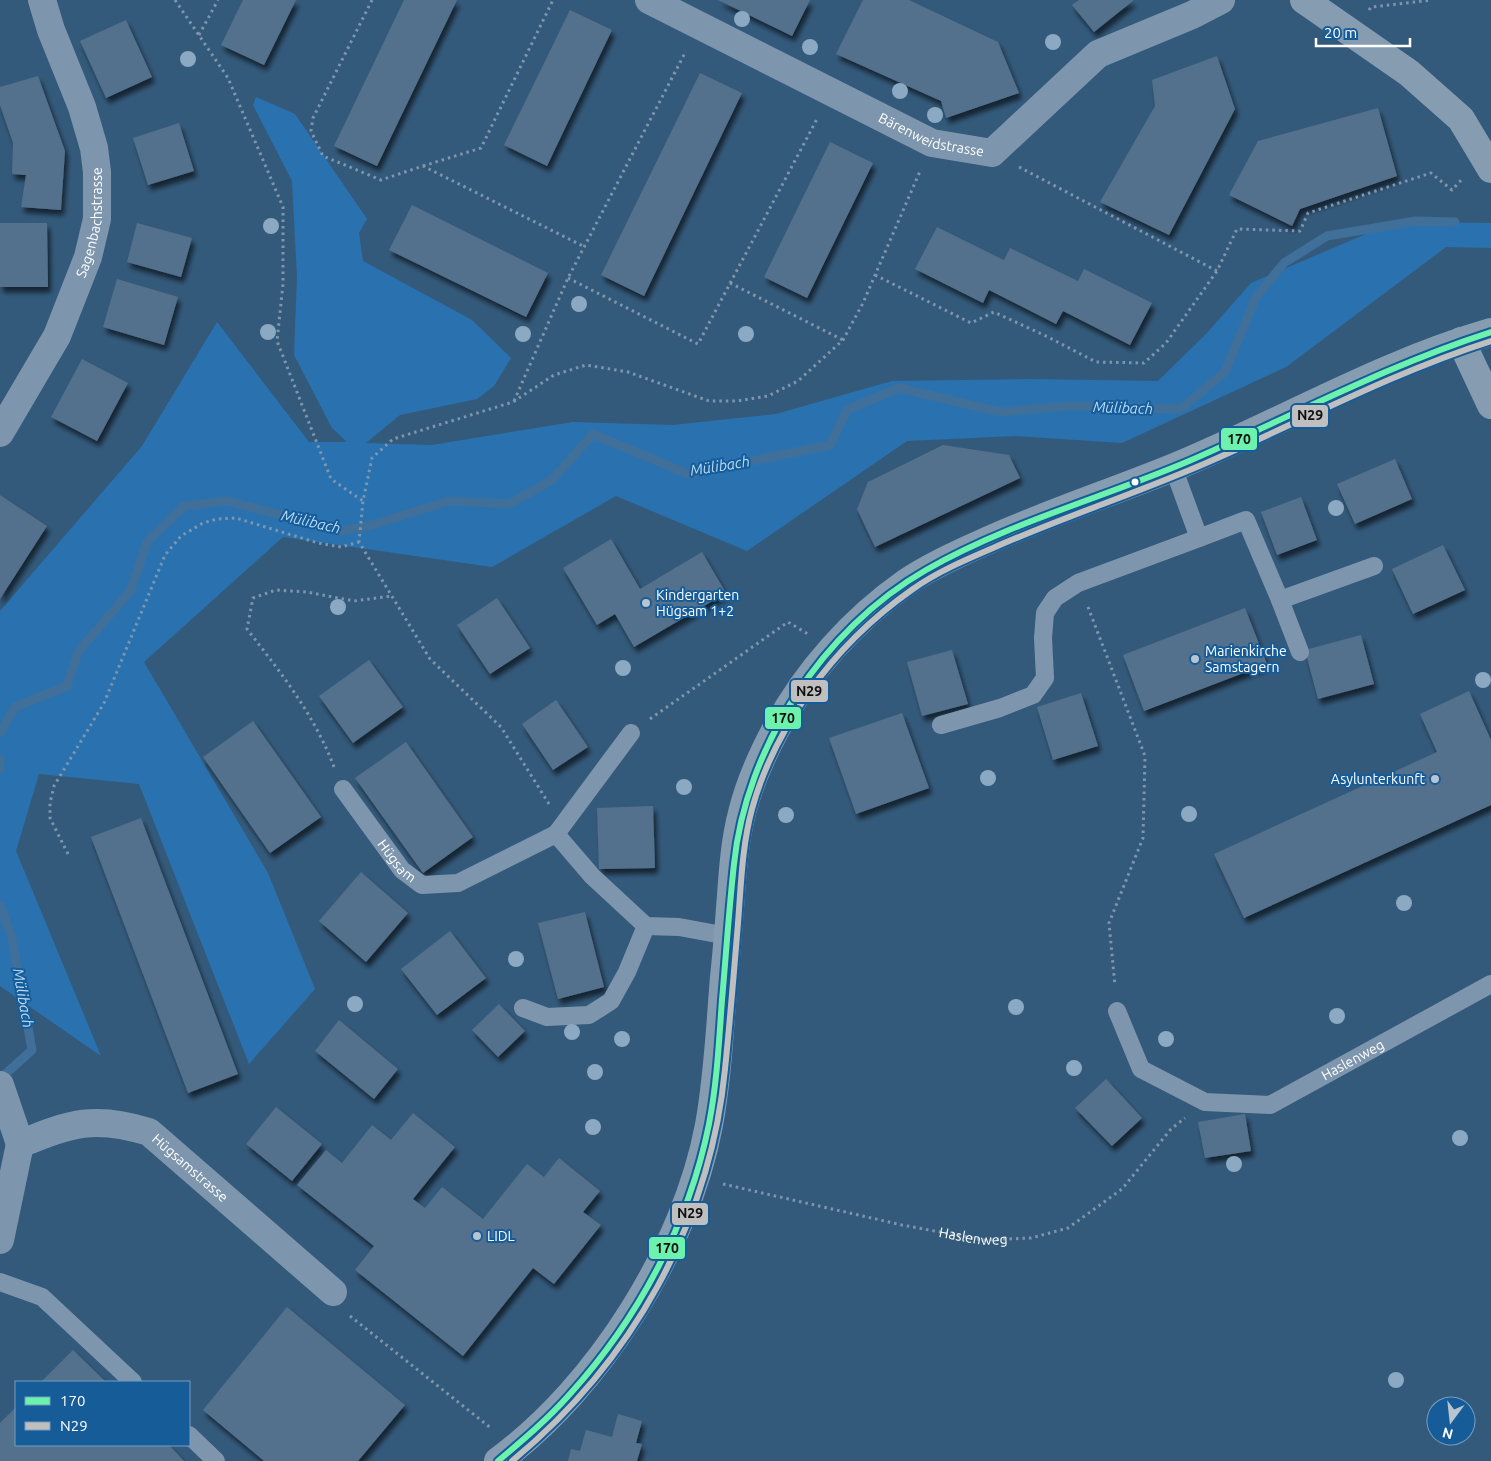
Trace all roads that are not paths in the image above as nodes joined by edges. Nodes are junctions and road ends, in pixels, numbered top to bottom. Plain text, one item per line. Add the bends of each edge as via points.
1 (42, 0) edge
2 (649, 0) edge
3 (1221, 0) edge
4 (1304, 0) edge
5 (1487, 162) edge
6 (1490, 328) edge
7 (1461, 341) junction
8 (1491, 405) edge
9 (0, 433) edge
10 (1173, 467) junction
11 (1199, 538) junction
12 (1374, 566) dead end
13 (1280, 600) junction
14 (1300, 652) dead end
15 (941, 725) dead end
16 (631, 733) road end
17 (342, 789) road end
18 (556, 834) junction
19 (646, 926) junction
20 (728, 936) junction
21 (1491, 984) edge
22 (523, 1008) dead end
23 (1117, 1012) road end
24 (0, 1085) edge
25 (20, 1144) junction
26 (0, 1240) edge
27 (0, 1282) edge
28 (333, 1292) road end
29 (132, 1381) edge
30 (190, 1436) edge
31 (216, 1461) edge
32 (498, 1461) edge

1 - 9 street, Sagenbachstrasse via 94,148 97,218 88,257 57,336
2 - 3 street, Bärenweidstrasse via 932,143 992,153 1098,54
4 - 5 main road via 1409,73 1461,119
6 - 7 main road
7 - 8 main road
7 - 10 main road via 1404,363
10 - 11 lane
10 - 20 main road via 1008,531 952,557 909,581 871,610 832,648 777,727 752,782 735,849
11 - 13 lane via 1246,520
11 - 15 lane via 1078,583 1054,598 1045,613 1045,678 1033,696
12 - 13 lane
13 - 14 lane
16 - 18 lane, Hügsam
17 - 18 lane, Hügsam via 402,870 422,885 458,883
18 - 19 lane via 592,876
19 - 20 lane via 679,927
19 - 22 lane via 611,1000 589,1015 547,1017
20 - 32 main road via 709,1127 696,1178 668,1247 645,1291 592,1370 521,1444
21 - 23 lane, Haslenweg via 1270,1105 1205,1102 1141,1069
24 - 25 street
25 - 26 street
25 - 28 street, Hügsamstrasse via 69,1125 93,1122 112,1122 149,1132
27 - 29 lane via 42,1297
30 - 31 lane

